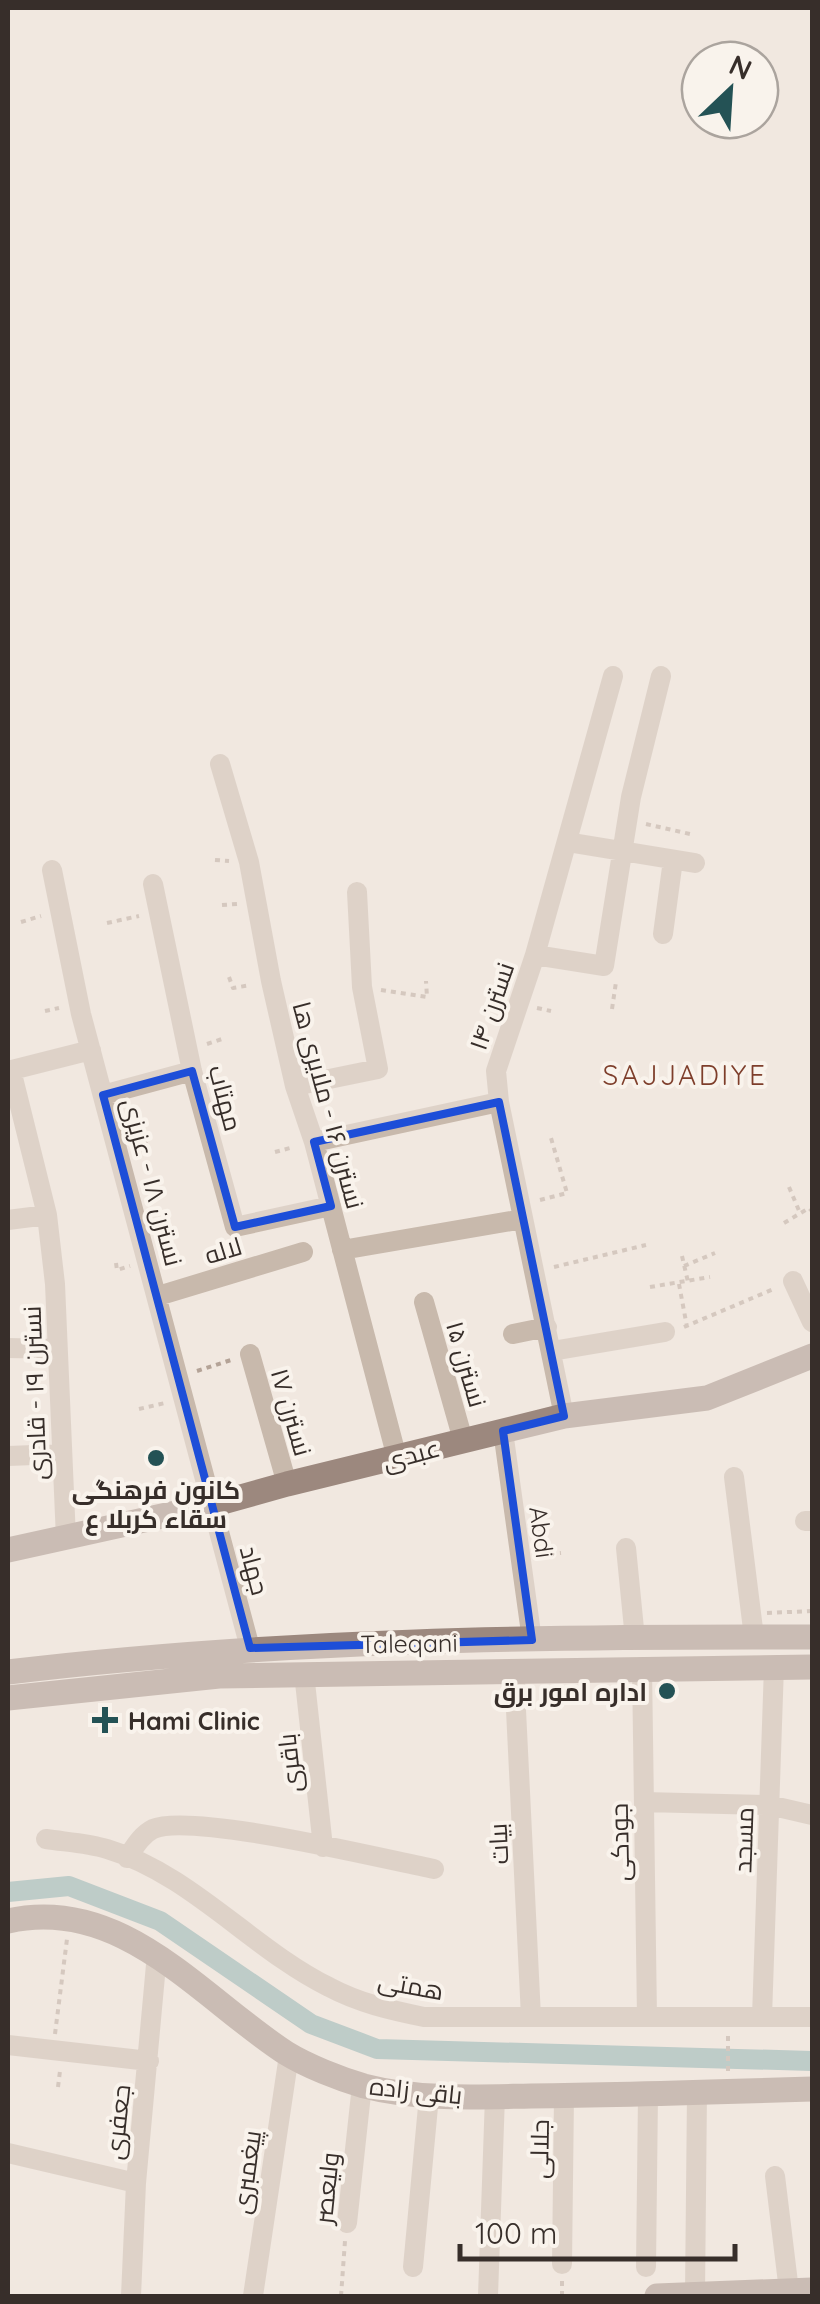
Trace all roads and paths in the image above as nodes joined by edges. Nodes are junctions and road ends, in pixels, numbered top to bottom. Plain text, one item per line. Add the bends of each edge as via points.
1 (613, 676) dead end
2 (661, 676) dead end
3 (220, 764) dead end
4 (627, 819) junction
5 (690, 834) dead end
6 (567, 842) junction
7 (622, 851) junction
8 (674, 860) junction
9 (695, 864) dead end
10 (52, 870) dead end
11 (153, 884) dead end
12 (357, 892) dead end
13 (158, 911) junction
14 (107, 923) dead end
15 (663, 934) dead end
16 (534, 955) junction
17 (618, 968) dead end
18 (229, 978) dead end
19 (271, 981) junction
20 (426, 981) dead end
21 (362, 986) junction
22 (612, 1009) dead end
23 (91, 1050) junction
24 (9, 1070) edge
25 (192, 1071) junction
26 (295, 1086) junction
27 (104, 1095) junction
28 (499, 1102) junction
29 (551, 1138) dead end
30 (314, 1142) junction
31 (789, 1187) dead end
32 (330, 1206) junction
33 (812, 1211) edge
34 (522, 1212) junction
35 (800, 1213) junction
36 (47, 1215) junction
37 (8, 1220) edge
38 (784, 1223) dead end
39 (646, 1245) dead end
40 (342, 1250) junction
41 (302, 1252) dead end
42 (715, 1253) dead end
43 (682, 1256) dead end
44 (684, 1266) junction
45 (534, 1272) junction
46 (710, 1277) dead end
47 (792, 1281) joint
48 (688, 1282) junction
49 (679, 1284) junction
50 (650, 1288) dead end
51 (158, 1296) junction
52 (424, 1302) dead end
53 (812, 1322) edge
54 (547, 1327) junction
55 (664, 1332) dead end
56 (514, 1334) dead end
57 (8, 1348) edge
58 (58, 1349) junction
59 (552, 1351) junction
60 (250, 1354) joint
61 (812, 1356) edge
62 (182, 1388) junction
63 (139, 1409) dead end
64 (564, 1416) junction
65 (503, 1430) junction
66 (463, 1440) junction
67 (60, 1454) junction
68 (8, 1456) edge
69 (397, 1458) junction
70 (734, 1476) dead end
71 (287, 1484) junction
72 (212, 1506) junction
73 (66, 1539) junction
74 (626, 1548) dead end
75 (8, 1550) edge
76 (812, 1611) edge
77 (753, 1625) junction
78 (812, 1637) edge
79 (635, 1639) junction
80 (532, 1640) junction
81 (250, 1648) junction
82 (774, 1666) junction
83 (812, 1666) edge
84 (642, 1667) junction
85 (514, 1669) junction
86 (8, 1672) edge
87 (304, 1673) junction
88 (8, 1698) edge
89 (644, 1802) junction
90 (769, 1804) junction
91 (812, 1814) edge
92 (46, 1839) dead end
93 (323, 1848) junction
94 (127, 1858) junction
95 (434, 1869) dead end
96 (70, 1920) junction
97 (8, 1921) edge
98 (157, 1954) junction
99 (531, 2017) junction
100 (647, 2017) junction
101 (762, 2017) junction
102 (812, 2017) edge
103 (728, 2040) dead end
104 (8, 2045) edge
105 (53, 2050) junction
106 (289, 2055) junction
107 (149, 2061) junction
108 (728, 2074) dead end
109 (362, 2085) junction
110 (812, 2089) edge
111 (698, 2092) junction
112 (648, 2094) junction
113 (429, 2096) junction
114 (494, 2096) junction
115 (564, 2096) junction
116 (8, 2153) edge
117 (775, 2176) dead end
118 (136, 2183) junction
119 (347, 2223) joint
120 (562, 2264) dead end
121 (413, 2267) dead end
122 (646, 2267) dead end
123 (800, 2290) edge
124 (695, 2294) edge
125 (741, 2294) edge
126 (131, 2296) edge
127 (253, 2296) edge
128 (340, 2296) edge
129 (488, 2296) edge
130 (657, 2296) edge

1 - 6 street, نسترن ۱۴
2 - 4 street
3 - 19 street, نسترن ۱۶ - ملایری ها via 249,862
4 - 5 path
4 - 7 street
6 - 7 street
6 - 16 street, نسترن ۱۴
7 - 8 street
7 - 16 street via 604,966
8 - 9 street
8 - 15 street
10 - 23 street, نسترن ۱۸ - عزیزی
11 - 13 street, مهتاب
12 - 21 street
13 - 14 path
13 - 25 street, مهتاب
16 - 28 street, نسترن ۱۴ via 496,1071
17 - 22 path
18 - 19 path via 233,988
19 - 26 street, نسترن ۱۶ - ملایری ها
20 - 21 path via 426,997
21 - 26 street via 378,1070
23 - 24 street
23 - 27 street, نسترن ۱۸ - عزیزی
24 - 36 street, نسترن ۱۹ - قادری
25 - 27 street
25 - 32 street, مهتاب via 234,1227
26 - 30 street, نسترن ۱۶ - ملایری ها
27 - 51 street, نسترن ۱۸ - عزیزی
28 - 30 street
28 - 34 street, نسترن ۱۴
29 - 34 path via 567,1193
30 - 32 street, نسترن ۱۶ - ملایری ها
31 - 35 path
32 - 40 street, نسترن ۱۶ - ملایری ها
33 - 35 path
34 - 40 street
34 - 45 street, نسترن ۱۴
35 - 38 path
36 - 37 street
36 - 58 street, نسترن ۱۹ - قادری
39 - 45 path
40 - 69 street, نسترن ۱۶ - ملایری ها
41 - 51 street, لاله
42 - 44 path
43 - 44 path
44 - 48 path
45 - 54 street, نسترن ۱۴
46 - 48 path
47 - 49 path via 686,1326
47 - 53 street
48 - 49 path
49 - 50 path
51 - 62 street, نسترن ۱۸ - عزیزی
52 - 66 street, نسترن ۱۵
54 - 56 street
54 - 59 street, نسترن ۱۴
55 - 59 street
57 - 58 street
58 - 67 street, نسترن ۱۹ - قادری
59 - 64 street, نسترن ۱۴
60 - 62 path
60 - 71 street, نسترن ۱۷
61 - 64 street, عبدی via 707,1398
62 - 63 path
62 - 72 street, نسترن ۱۸ - عزیزی
64 - 65 street, عبدی
65 - 66 street, عبدی
65 - 80 street, Abdi
66 - 69 street, عبدی
67 - 68 street
67 - 73 street, نسترن ۱۹ - قادری
69 - 71 street, عبدی
70 - 77 street
71 - 72 street, عبدی
72 - 73 street, عبدی
72 - 81 street, جهاد
73 - 75 street, عبدی
74 - 79 street
76 - 77 path
77 - 78 street, Taleqani
77 - 79 street, Taleqani
79 - 80 street, Taleqani
80 - 81 street, Taleqani
81 - 86 street, Taleqani
82 - 83 street, Taleqani
82 - 84 street, Taleqani
82 - 90 street, مسجد
84 - 85 street, Taleqani
84 - 89 street, جودکی
85 - 87 street, Taleqani
85 - 99 street, بیات
87 - 88 street, Taleqani
87 - 93 street, باقری
89 - 90 street
89 - 100 street, جودکی
90 - 91 street
90 - 101 street, مسجد
92 - 94 street, همتی
93 - 94 street via 176,1824 152,1830
93 - 95 street
94 - 99 street, همتی via 180,1886 325,1986 370,2006 424,2018
96 - 97 street, باقی زاده
96 - 98 street, باقی زاده
96 - 105 path
98 - 106 street, باقی زاده
98 - 107 street, جعفری
99 - 100 street, همتی
100 - 101 street, همتی
101 - 102 street, همتی
103 - 108 path
104 - 105 street
105 - 107 street
106 - 109 street, باقی زاده
106 - 127 street, پیغمبری
107 - 118 street, جعفری
109 - 113 street, باقی زاده
109 - 119 street, ولیعصر
110 - 111 street, باقی زاده
111 - 112 street, باقی زاده
111 - 124 street
112 - 115 street, باقی زاده
112 - 122 street
113 - 114 street, باقی زاده
113 - 121 street
114 - 115 street, باقی زاده
114 - 129 street
115 - 120 street, جلالی
116 - 118 street
117 - 123 street
118 - 126 street, جعفری
119 - 128 path, ولیعصر
123 - 125 street
124 - 125 street
124 - 130 street

